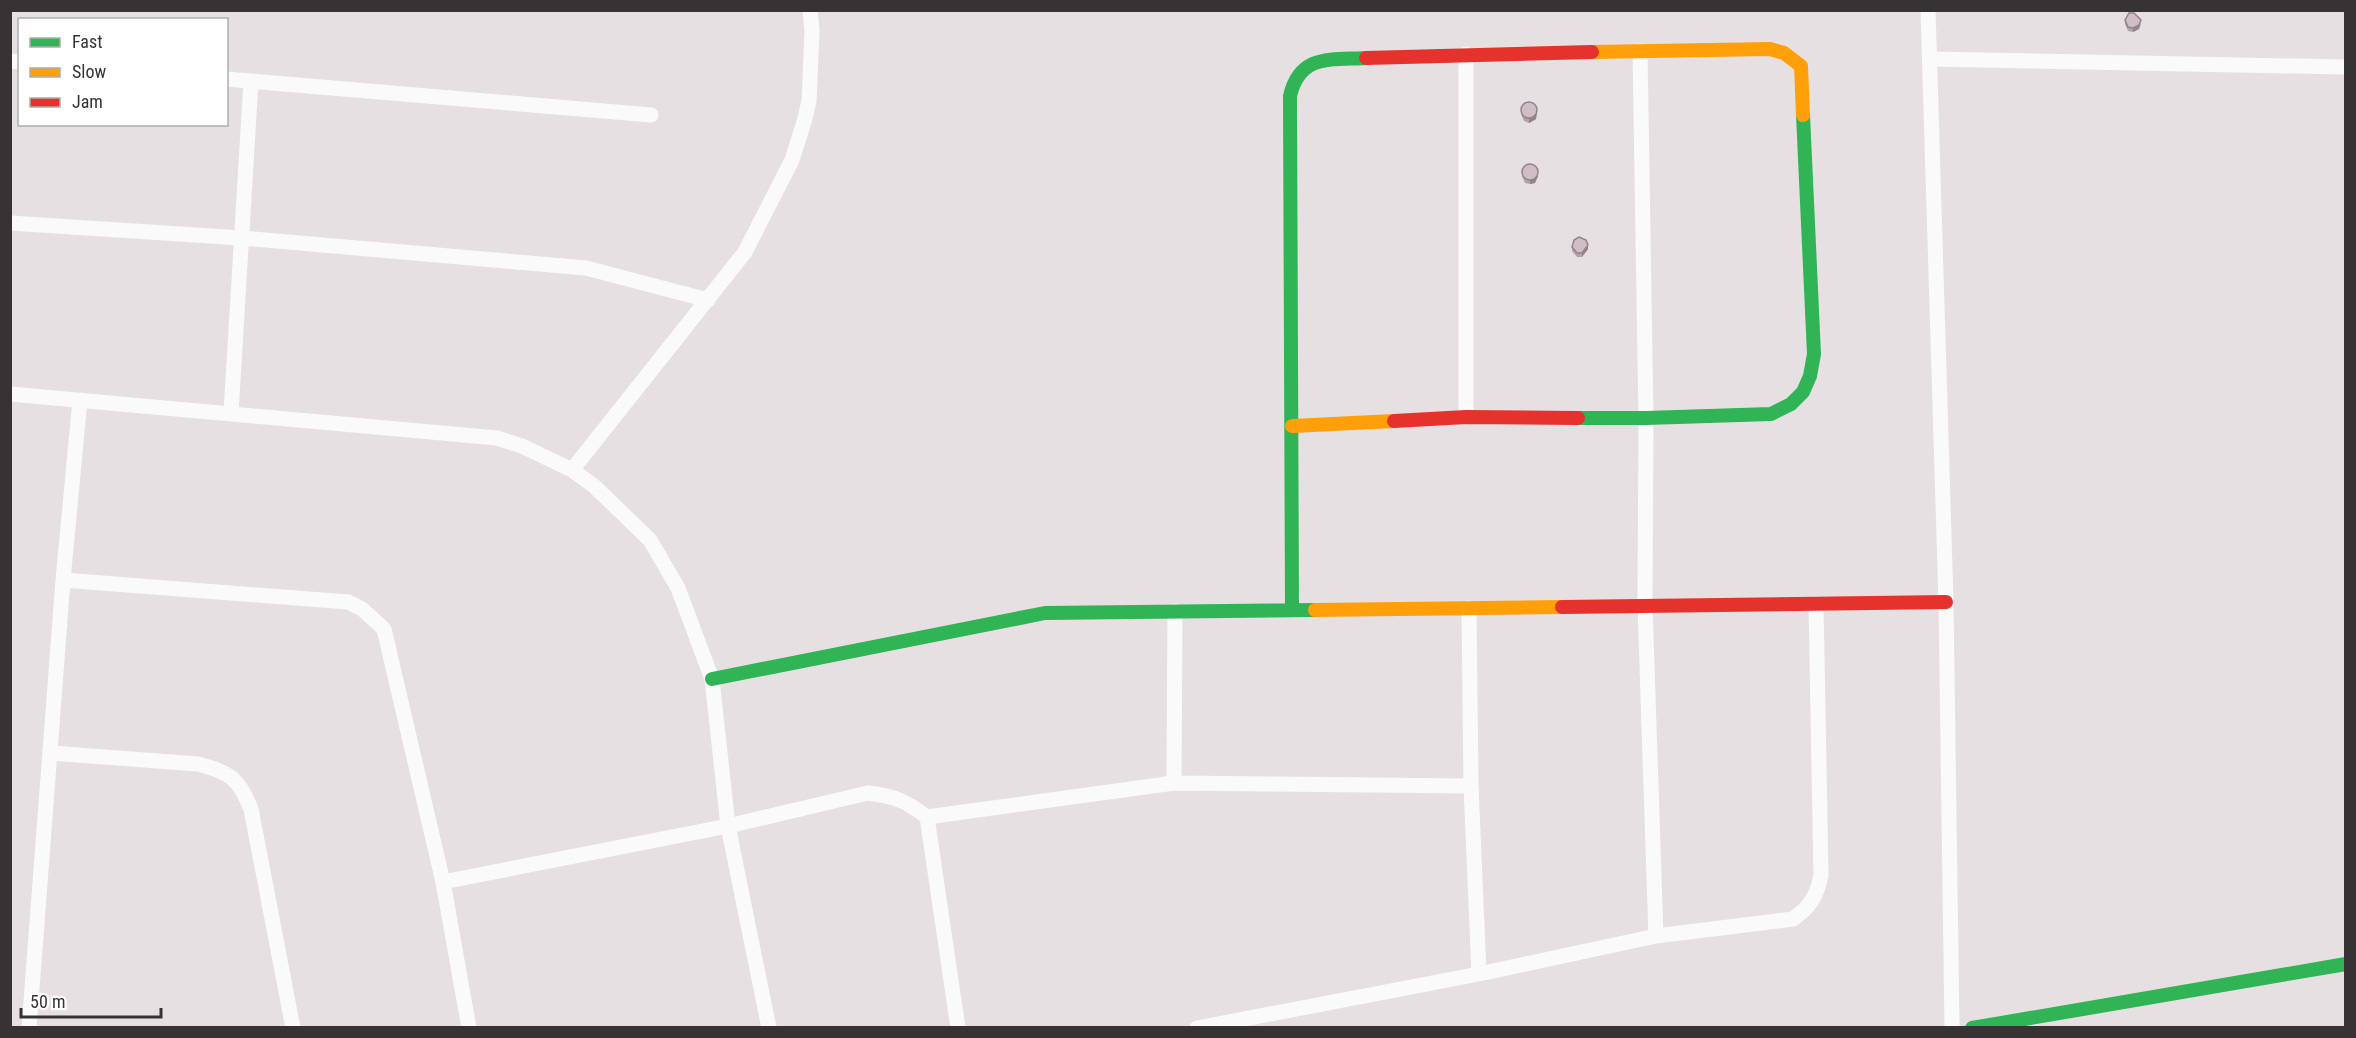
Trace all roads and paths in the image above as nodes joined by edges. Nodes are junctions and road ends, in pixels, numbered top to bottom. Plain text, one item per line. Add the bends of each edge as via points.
1 (810, 10) edge
2 (1928, 10) edge
3 (1640, 51) junction
4 (1466, 54) junction
5 (1930, 59) junction
6 (2346, 67) edge
7 (228, 79) edge
8 (251, 81) junction
9 (651, 116) dead end
10 (10, 224) edge
11 (242, 238) junction
12 (708, 300) junction
13 (10, 394) edge
14 (80, 400) junction
15 (231, 413) junction
16 (1466, 417) junction
17 (1646, 418) junction
18 (1292, 426) junction
19 (572, 470) junction
20 (63, 580) junction
21 (1946, 602) junction
22 (1816, 604) junction
23 (1645, 606) junction
24 (1469, 608) junction
25 (1292, 610) junction
26 (1175, 611) junction
27 (712, 679) junction
28 (51, 753) junction
29 (1174, 783) junction
30 (1471, 786) junction
31 (927, 817) junction
32 (728, 825) junction
33 (442, 882) junction
34 (1656, 936) junction
35 (2346, 964) edge
36 (1479, 974) junction
37 (29, 1028) edge
38 (293, 1028) edge
39 (469, 1028) edge
40 (769, 1028) edge
41 (958, 1028) edge
42 (1197, 1028) edge
43 (1952, 1028) edge
44 (1972, 1028) edge

1 - 12 street via 809,101 792,160 745,252
2 - 5 street
3 - 4 street
3 - 17 street
3 - 17 street via 1770,49 1784,53 1801,66 1814,354 1811,379 1800,397 1771,414
4 - 16 street
4 - 18 street via 1324,60 1305,66 1295,78 1290,96
5 - 6 street
5 - 21 street
7 - 8 street
8 - 9 street
8 - 11 street
10 - 11 street
11 - 12 street via 586,267
11 - 15 street
12 - 19 street
13 - 14 street
14 - 15 street
14 - 20 street
15 - 19 street via 496,438
16 - 17 street
16 - 18 street
17 - 23 street
18 - 25 street
19 - 27 street via 650,540 678,588
20 - 28 street
20 - 33 street via 348,602 375,619 384,629
21 - 22 street
21 - 43 street
22 - 23 street
22 - 34 street via 1821,875 1818,890 1811,904 1793,918
23 - 24 street
23 - 34 street
24 - 25 street
24 - 30 street
25 - 26 street
26 - 27 street via 1012,618
26 - 29 street
27 - 32 street
28 - 37 street
28 - 38 street via 198,764 237,781 251,809
29 - 30 street
29 - 31 street
30 - 36 street
31 - 32 street via 909,803 868,793
31 - 41 street
32 - 33 street
32 - 40 street
33 - 39 street
34 - 36 street
35 - 44 street
36 - 42 street

